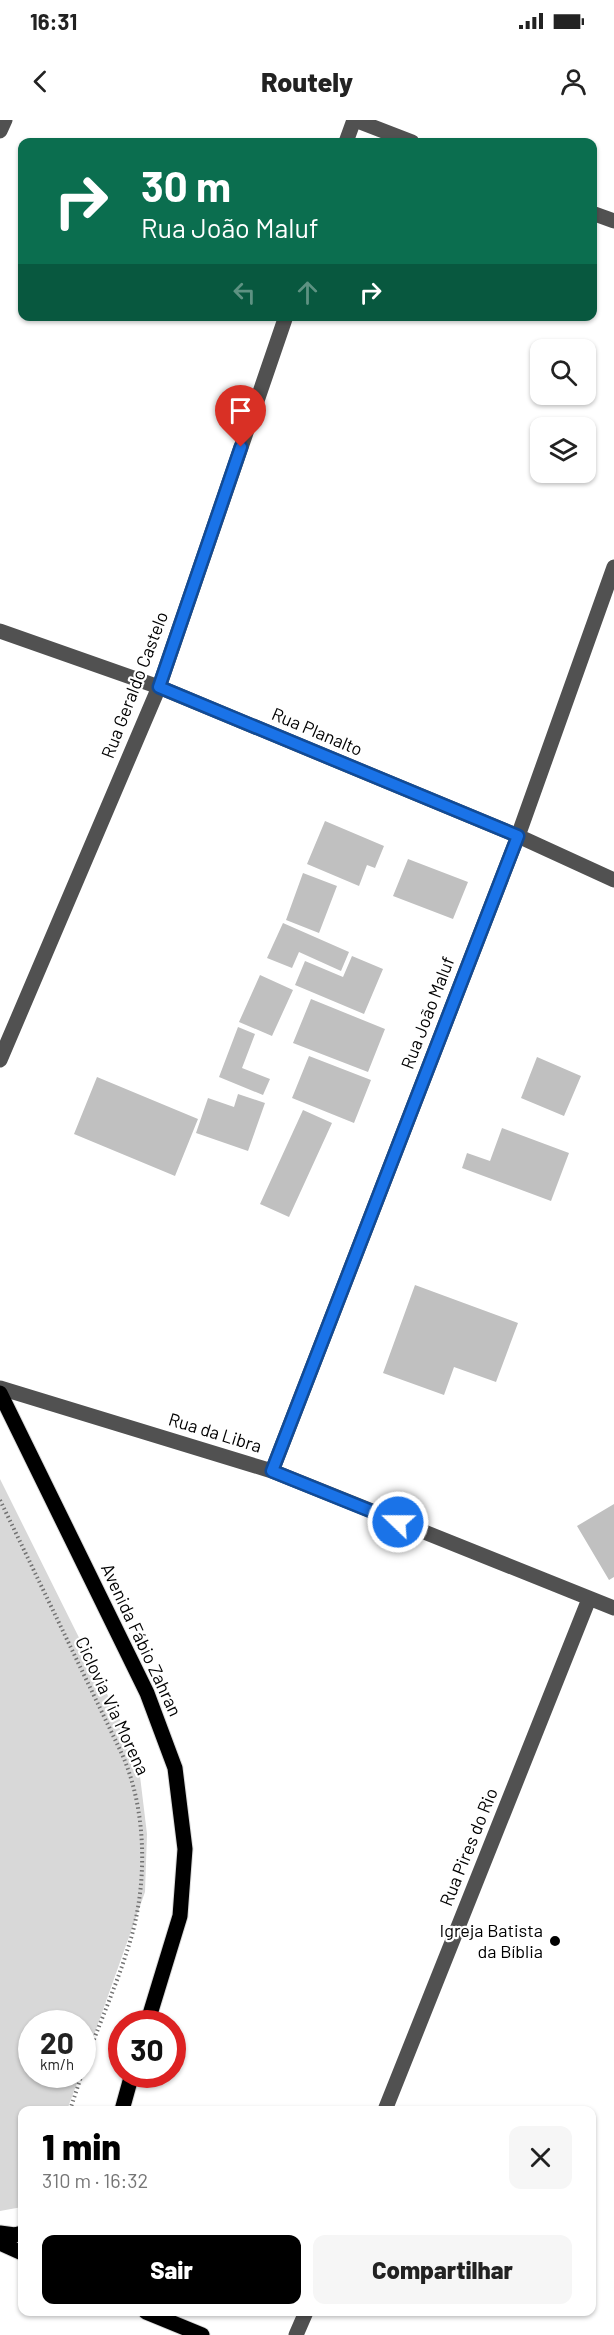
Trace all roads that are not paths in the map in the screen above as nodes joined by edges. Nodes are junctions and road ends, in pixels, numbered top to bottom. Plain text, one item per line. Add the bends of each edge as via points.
1 (4, 120) edge
2 (354, 120) edge
3 (0, 131) edge
4 (347, 138) edge
5 (401, 138) edge
6 (597, 215) edge
7 (614, 221) edge
8 (284, 321) edge
9 (614, 567) edge
10 (0, 631) edge
11 (159, 687) junction
12 (518, 836) junction
13 (614, 880) edge
14 (0, 1060) edge
15 (0, 1388) edge
16 (0, 1393) edge
17 (272, 1471) junction
18 (589, 1599) junction
19 (614, 1608) edge
20 (151, 2010) edge
21 (128, 2088) edge
22 (123, 2106) edge
23 (387, 2106) edge
24 (0, 2234) edge
25 (18, 2234) edge
26 (0, 2243) edge
27 (18, 2251) edge
28 (155, 2316) edge
29 (167, 2316) edge
30 (304, 2316) edge
31 (175, 2325) junction
32 (202, 2335) edge
33 (296, 2335) edge

1 - 3 street
2 - 4 street
2 - 5 street
6 - 7 street
8 - 11 street, Rua Geraldo Castelo
9 - 12 street, Rua João Maluf
10 - 11 street, Rua Planalto
11 - 12 street, Rua Planalto
11 - 14 street, Rua Geraldo Castelo
12 - 13 street, Rua Planalto
12 - 17 street, Rua João Maluf
15 - 17 street, Rua da Libra
16 - 20 main road, Avenida Fábio Zahran via 147,1693 175,1768 184,1849 180,1916
17 - 18 street, Rua da Libra
18 - 19 street, Rua da Libra
18 - 23 street, Rua Pires do Rio
21 - 22 main road
24 - 25 main road
26 - 27 main road
28 - 31 main road
29 - 31 main road
30 - 33 street
31 - 32 main road

